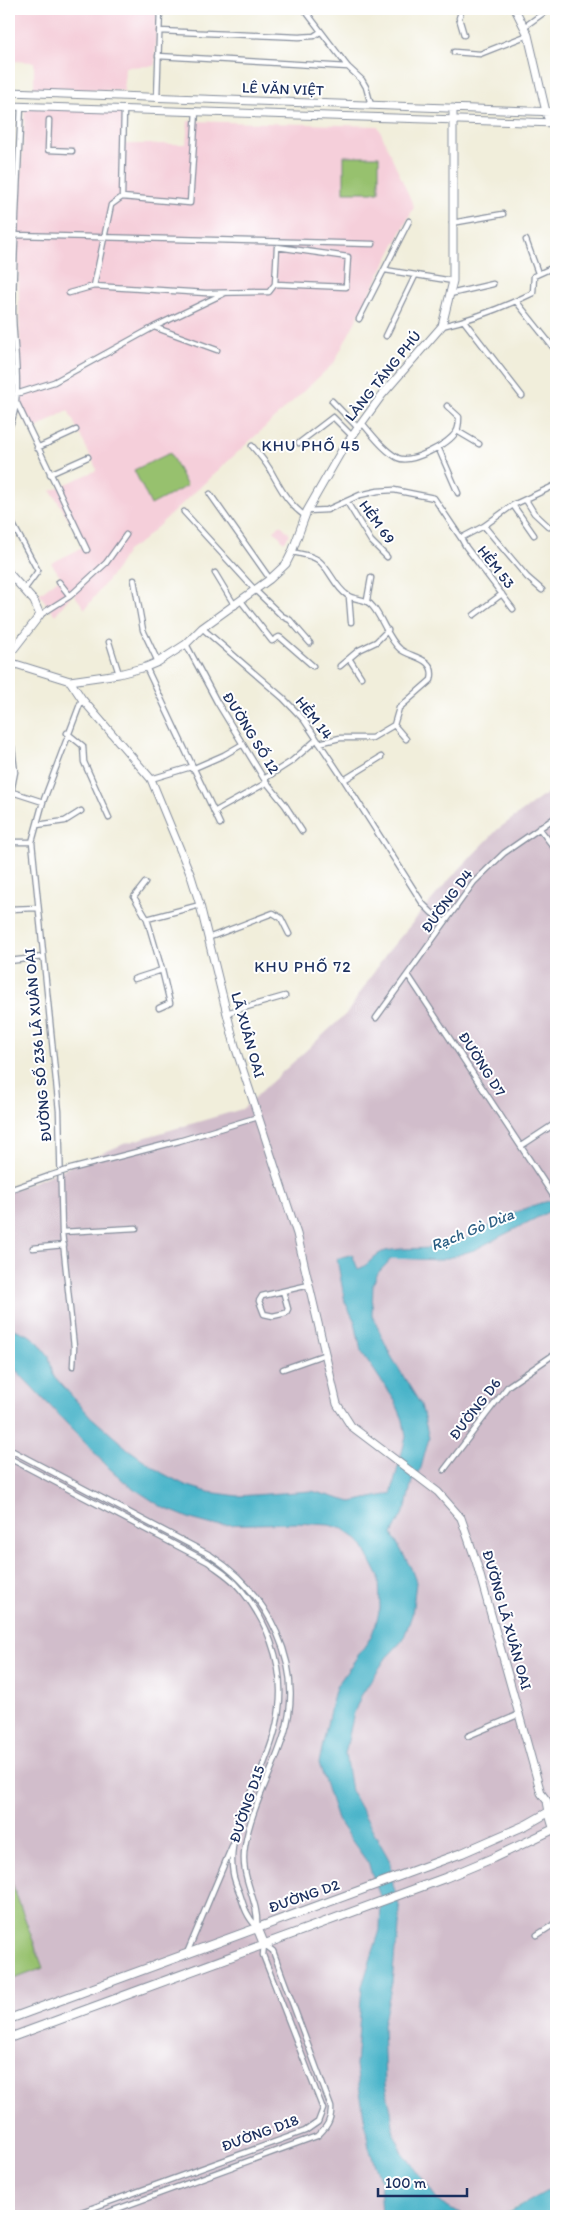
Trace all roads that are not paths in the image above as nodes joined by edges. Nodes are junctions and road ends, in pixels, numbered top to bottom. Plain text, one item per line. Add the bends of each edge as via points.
1 (160, 9) edge
2 (306, 9) edge
3 (462, 9) edge
4 (515, 9) edge
5 (549, 9) edge
6 (524, 27) junction
7 (159, 30) junction
8 (320, 32) junction
9 (464, 35) dead end
10 (528, 35) junction
11 (454, 52) dead end
12 (158, 56) junction
13 (348, 67) junction
14 (9, 92) edge
15 (22, 93) junction
16 (157, 98) junction
17 (371, 105) junction
18 (9, 106) edge
19 (21, 106) junction
20 (452, 108) junction
21 (124, 109) junction
22 (157, 110) junction
23 (196, 111) junction
24 (546, 112) junction
25 (556, 112) edge
26 (452, 119) junction
27 (49, 120) dead end
28 (548, 122) junction
29 (556, 122) edge
30 (42, 150) dead end
31 (48, 150) junction
32 (72, 151) dead end
33 (122, 197) junction
34 (503, 214) dead end
35 (409, 221) dead end
36 (452, 223) junction
37 (15, 235) junction
38 (103, 238) junction
39 (526, 240) dead end
40 (373, 244) dead end
41 (556, 266) edge
42 (385, 270) junction
43 (538, 274) junction
44 (415, 276) junction
45 (453, 281) junction
46 (275, 284) junction
47 (493, 284) dead end
48 (94, 286) junction
49 (226, 292) junction
50 (70, 294) dead end
51 (450, 294) junction
52 (516, 301) junction
53 (359, 319) dead end
54 (464, 321) junction
55 (442, 326) junction
56 (154, 327) junction
57 (386, 336) dead end
58 (554, 349) edge
59 (217, 350) dead end
60 (16, 394) junction
61 (522, 396) dead end
62 (332, 401) dead end
63 (16, 402) junction
64 (447, 406) dead end
65 (360, 425) junction
66 (9, 428) edge
67 (76, 430) dead end
68 (457, 431) junction
69 (352, 436) junction
70 (299, 443) dead end
71 (480, 444) dead end
72 (252, 446) dead end
73 (438, 447) junction
74 (37, 448) junction
75 (88, 457) dead end
76 (50, 474) junction
77 (556, 485) edge
78 (458, 493) dead end
79 (210, 494) dead end
80 (526, 500) junction
81 (347, 502) junction
82 (513, 505) junction
83 (184, 512) dead end
84 (306, 513) junction
85 (9, 517) edge
86 (484, 526) junction
87 (549, 527) dead end
88 (126, 535) dead end
89 (534, 535) dead end
90 (461, 538) junction
91 (87, 550) dead end
92 (292, 552) junction
93 (387, 557) dead end
94 (9, 573) edge
95 (215, 573) dead end
96 (371, 578) dead end
97 (270, 579) junction
98 (134, 580) dead end
99 (59, 582) dead end
100 (24, 590) junction
101 (255, 590) junction
102 (542, 590) dead end
103 (502, 594) junction
104 (70, 596) junction
105 (349, 597) junction
106 (367, 600) junction
107 (238, 603) junction
108 (514, 609) dead end
109 (40, 615) junction
110 (474, 615) dead end
111 (351, 622) dead end
112 (202, 628) junction
113 (388, 630) junction
114 (109, 642) dead end
115 (310, 643) dead end
116 (186, 644) junction
117 (9, 655) edge
118 (350, 660) junction
119 (9, 662) edge
120 (158, 662) junction
121 (313, 666) dead end
122 (340, 666) dead end
123 (146, 668) junction
124 (119, 674) junction
125 (361, 677) dead end
126 (70, 681) junction
127 (82, 699) junction
128 (394, 725) junction
129 (67, 734) junction
130 (406, 739) dead end
131 (317, 742) junction
132 (243, 744) junction
133 (12, 747) dead end
134 (381, 757) dead end
135 (192, 768) junction
136 (151, 779) junction
137 (344, 780) junction
138 (265, 781) junction
139 (10, 792) edge
140 (43, 802) junction
141 (81, 811) dead end
142 (214, 812) junction
143 (556, 817) edge
144 (109, 818) dead end
145 (220, 824) dead end
146 (37, 825) junction
147 (539, 828) junction
148 (302, 831) dead end
149 (9, 842) edge
150 (32, 842) junction
151 (556, 850) edge
152 (145, 883) dead end
153 (200, 905) junction
154 (37, 908) junction
155 (9, 909) edge
156 (147, 919) junction
157 (445, 922) junction
158 (289, 934) dead end
159 (208, 938) junction
160 (42, 957) junction
161 (9, 961) edge
162 (162, 970) junction
163 (408, 975) junction
164 (134, 979) dead end
165 (285, 996) dead end
166 (159, 1008) dead end
167 (226, 1013) junction
168 (376, 1018) dead end
169 (258, 1117) junction
170 (556, 1123) edge
171 (521, 1146) junction
172 (9, 1190) edge
173 (556, 1200) edge
174 (136, 1228) dead end
175 (62, 1232) junction
176 (64, 1245) junction
177 (33, 1248) dead end
178 (309, 1284) junction
179 (283, 1291) junction
180 (556, 1353) edge
181 (327, 1354) junction
182 (73, 1366) dead end
183 (282, 1369) dead end
184 (9, 1449) edge
185 (9, 1458) edge
186 (398, 1462) joint
187 (444, 1470) dead end
188 (520, 1714) junction
189 (274, 1732) junction
190 (284, 1736) junction
191 (468, 1736) dead end
192 (553, 1810) edge
193 (240, 1820) junction
194 (250, 1824) junction
195 (556, 1831) edge
196 (233, 1842) junction
197 (556, 1923) edge
198 (257, 1927) junction
199 (537, 1935) dead end
200 (264, 1944) junction
201 (187, 1953) junction
202 (9, 2017) edge
203 (9, 2038) edge
204 (105, 2215) edge
205 (70, 2216) edge
206 (98, 2216) edge

1 - 7 street
2 - 8 street
3 - 9 street via 459,18
4 - 6 main road
5 - 6 street
6 - 10 main road
7 - 8 street via 298,37 314,36
7 - 12 street
8 - 13 street
10 - 11 street via 480,54
10 - 24 main road
12 - 13 street
12 - 16 street
13 - 17 street via 366,86
14 - 15 main road, LÊ VĂN VIỆT
15 - 16 main road, LÊ VĂN VIỆT
15 - 19 main road
16 - 17 main road, LÊ VĂN VIỆT
16 - 22 main road
17 - 20 main road, LÊ VĂN VIỆT
18 - 19 main road, LÊ VĂN VIỆT
19 - 21 main road, LÊ VĂN VIỆT
19 - 37 street
20 - 24 main road, LÊ VĂN VIỆT
20 - 26 main road, LÀNG TĂNG PHÚ
21 - 22 main road, LÊ VĂN VIỆT
21 - 33 street
22 - 23 main road, LÊ VĂN VIỆT
23 - 26 main road, LÊ VĂN VIỆT
23 - 33 street via 190,203
24 - 25 main road, LÊ VĂN VIỆT
24 - 28 main road
26 - 28 main road, LÊ VĂN VIỆT
26 - 36 main road, LÀNG TĂNG PHÚ
27 - 31 street
28 - 29 main road, LÊ VĂN VIỆT
30 - 31 street
31 - 32 street
33 - 38 street via 111,205
34 - 36 street
35 - 42 street
36 - 45 main road, LÀNG TĂNG PHÚ
37 - 38 street
37 - 60 street
38 - 40 street
38 - 48 street
39 - 43 street
41 - 43 street
42 - 44 street
42 - 53 street
43 - 52 street via 534,276 533,293
44 - 45 street
44 - 57 street
45 - 51 main road, LÀNG TĂNG PHÚ
46 - 46 street via 277,248 348,257 346,288
46 - 49 street via 269,292
47 - 51 street
48 - 49 street
48 - 50 street
49 - 56 street
51 - 55 main road, LÀNG TĂNG PHÚ
52 - 54 street
52 - 58 street
54 - 55 street
54 - 61 street
55 - 65 main road, LÀNG TĂNG PHÚ
56 - 59 street
56 - 60 street via 54,382
60 - 63 street
62 - 65 street
63 - 66 street
63 - 74 street
64 - 68 street via 459,417
65 - 69 main road, LÀNG TĂNG PHÚ
65 - 73 street via 400,459 410,459
67 - 74 street
68 - 71 street
68 - 73 street
69 - 70 street via 333,417
69 - 84 main road, LÀNG TĂNG PHÚ
72 - 84 street via 268,466 284,497
73 - 78 street
74 - 76 street
75 - 76 street
76 - 91 street
77 - 80 street
79 - 97 street
80 - 82 street
80 - 87 street
81 - 84 street, HẺM 53 via 327,510
81 - 90 street, HẺM 53 via 378,491 394,490 434,498
81 - 93 street, HẺM 69 via 372,541
82 - 86 street
82 - 89 street
83 - 101 street
84 - 92 main road, LÀNG TĂNG PHÚ
85 - 100 street via 38,572
86 - 90 street
86 - 102 street
88 - 104 street via 106,563
90 - 103 street, HẺM 53
92 - 97 main road, LÀNG TĂNG PHÚ via 286,564
92 - 105 street via 319,560 339,590
94 - 100 main road
95 - 107 street
96 - 106 street
97 - 101 main road, LÀNG TĂNG PHÚ
98 - 120 street via 143,630
99 - 104 street
100 - 109 main road
101 - 107 main road, LÀNG TĂNG PHÚ
101 - 115 street via 290,620
103 - 108 street, HẺM 53
103 - 110 street
104 - 109 street
105 - 106 street
105 - 111 street
106 - 113 street
107 - 112 main road, LÀNG TĂNG PHÚ
107 - 121 street via 272,641 281,638
109 - 117 main road
112 - 116 main road, LÀNG TĂNG PHÚ
112 - 131 street, HẺM 14 via 282,698 304,720
113 - 118 street
113 - 128 street via 399,648 422,658 433,674 431,680 399,708
114 - 124 street
116 - 120 main road, LÀNG TĂNG PHÚ
116 - 132 street, ĐƯỜNG SỐ 12
118 - 122 street
118 - 125 street
119 - 126 main road
120 - 123 main road, LÀNG TĂNG PHÚ
123 - 124 main road, LÀNG TĂNG PHÚ
123 - 135 street
124 - 126 main road, LÀNG TĂNG PHÚ
126 - 127 main road, LÃ XUÂN OAI
127 - 129 street, ĐƯỜNG SỐ 236 LÃ XUÂN OAI
127 - 136 main road, LÃ XUÂN OAI
128 - 130 street
128 - 131 street via 372,738
129 - 140 street, ĐƯỜNG SỐ 236 LÃ XUÂN OAI
129 - 144 street via 82,746 84,762
131 - 137 street, HẺM 14
131 - 138 street
132 - 135 street
132 - 138 street, ĐƯỜNG SỐ 12
133 - 139 street via 15,772
134 - 137 street
135 - 136 street
135 - 142 street
136 - 153 main road, LÃ XUÂN OAI
137 - 157 street, HẺM 14 via 423,904
138 - 142 street
138 - 148 street, ĐƯỜNG SỐ 12
139 - 140 street
140 - 146 street, ĐƯỜNG SỐ 236 LÃ XUÂN OAI
141 - 146 street via 65,821
142 - 145 street
143 - 147 street, ĐƯỜNG D4
146 - 150 street, ĐƯỜNG SỐ 236 LÃ XUÂN OAI
147 - 151 street
147 - 157 street, ĐƯỜNG D4 via 490,866
149 - 150 street
150 - 154 street, ĐƯỜNG SỐ 236 LÃ XUÂN OAI
152 - 156 street via 134,897
153 - 156 street
153 - 159 main road, LÃ XUÂN OAI
154 - 155 street
154 - 160 street, ĐƯỜNG SỐ 236 LÃ XUÂN OAI
156 - 162 street
157 - 163 street, ĐƯỜNG D4
158 - 159 street via 281,918 273,913
159 - 167 main road, LÃ XUÂN OAI
160 - 161 street
160 - 175 street, ĐƯỜNG SỐ 236 LÃ XUÂN OAI via 59,1111
162 - 164 street
162 - 166 street via 170,1002
163 - 168 street, ĐƯỜNG D4
163 - 171 street, ĐƯỜNG D7
165 - 167 street
167 - 169 main road, LÃ XUÂN OAI
169 - 172 street, bridge via 71,1169
169 - 178 main road, LÃ XUÂN OAI via 297,1234
170 - 171 street
171 - 173 street, ĐƯỜNG D7
174 - 175 street
175 - 176 street, ĐƯỜNG SỐ 236 LÃ XUÂN OAI
176 - 177 street
176 - 182 street, ĐƯỜNG SỐ 236 LÃ XUÂN OAI
178 - 179 street
178 - 181 main road, LÃ XUÂN OAI
179 - 179 street via 286,1313 264,1314 259,1299
180 - 187 street, ĐƯỜNG D6 via 508,1386
181 - 183 street
181 - 186 main road, LÃ XUÂN OAI via 342,1415 361,1435
184 - 190 street, ĐƯỜNG D15 via 210,1555 234,1571 263,1604 285,1656 289,1695
185 - 189 street, ĐƯỜNG D15 via 208,1562 234,1582 259,1615 275,1657 280,1696
186 - 188 main road, ĐƯỜNG LÃ XUÂN OAI via 438,1492 465,1526
188 - 191 street
188 - 192 main road, ĐƯỜNG LÃ XUÂN OAI via 541,1793
189 - 190 street
189 - 193 street, ĐƯỜNG D15
190 - 194 street, ĐƯỜNG D15
192 - 195 main road
192 - 198 main road, ĐƯỜNG D2 via 491,1842
193 - 194 street
193 - 196 street, ĐƯỜNG D15
194 - 198 street, ĐƯỜNG D15 via 243,1871 258,1916
195 - 200 main road via 445,1878
196 - 198 street, ĐƯỜNG D15 via 233,1873 248,1918
196 - 201 street
197 - 199 street
198 - 200 main road
198 - 201 main road, ĐƯỜNG D2
200 - 203 main road
200 - 204 street, ĐƯỜNG D18 via 273,1951 331,2107 332,2116 324,2130 316,2136
200 - 205 street, ĐƯỜNG D18 via 263,1955 323,2109 318,2122 305,2131
201 - 202 main road, ĐƯỜNG D2
204 - 206 street, ĐƯỜNG D18

